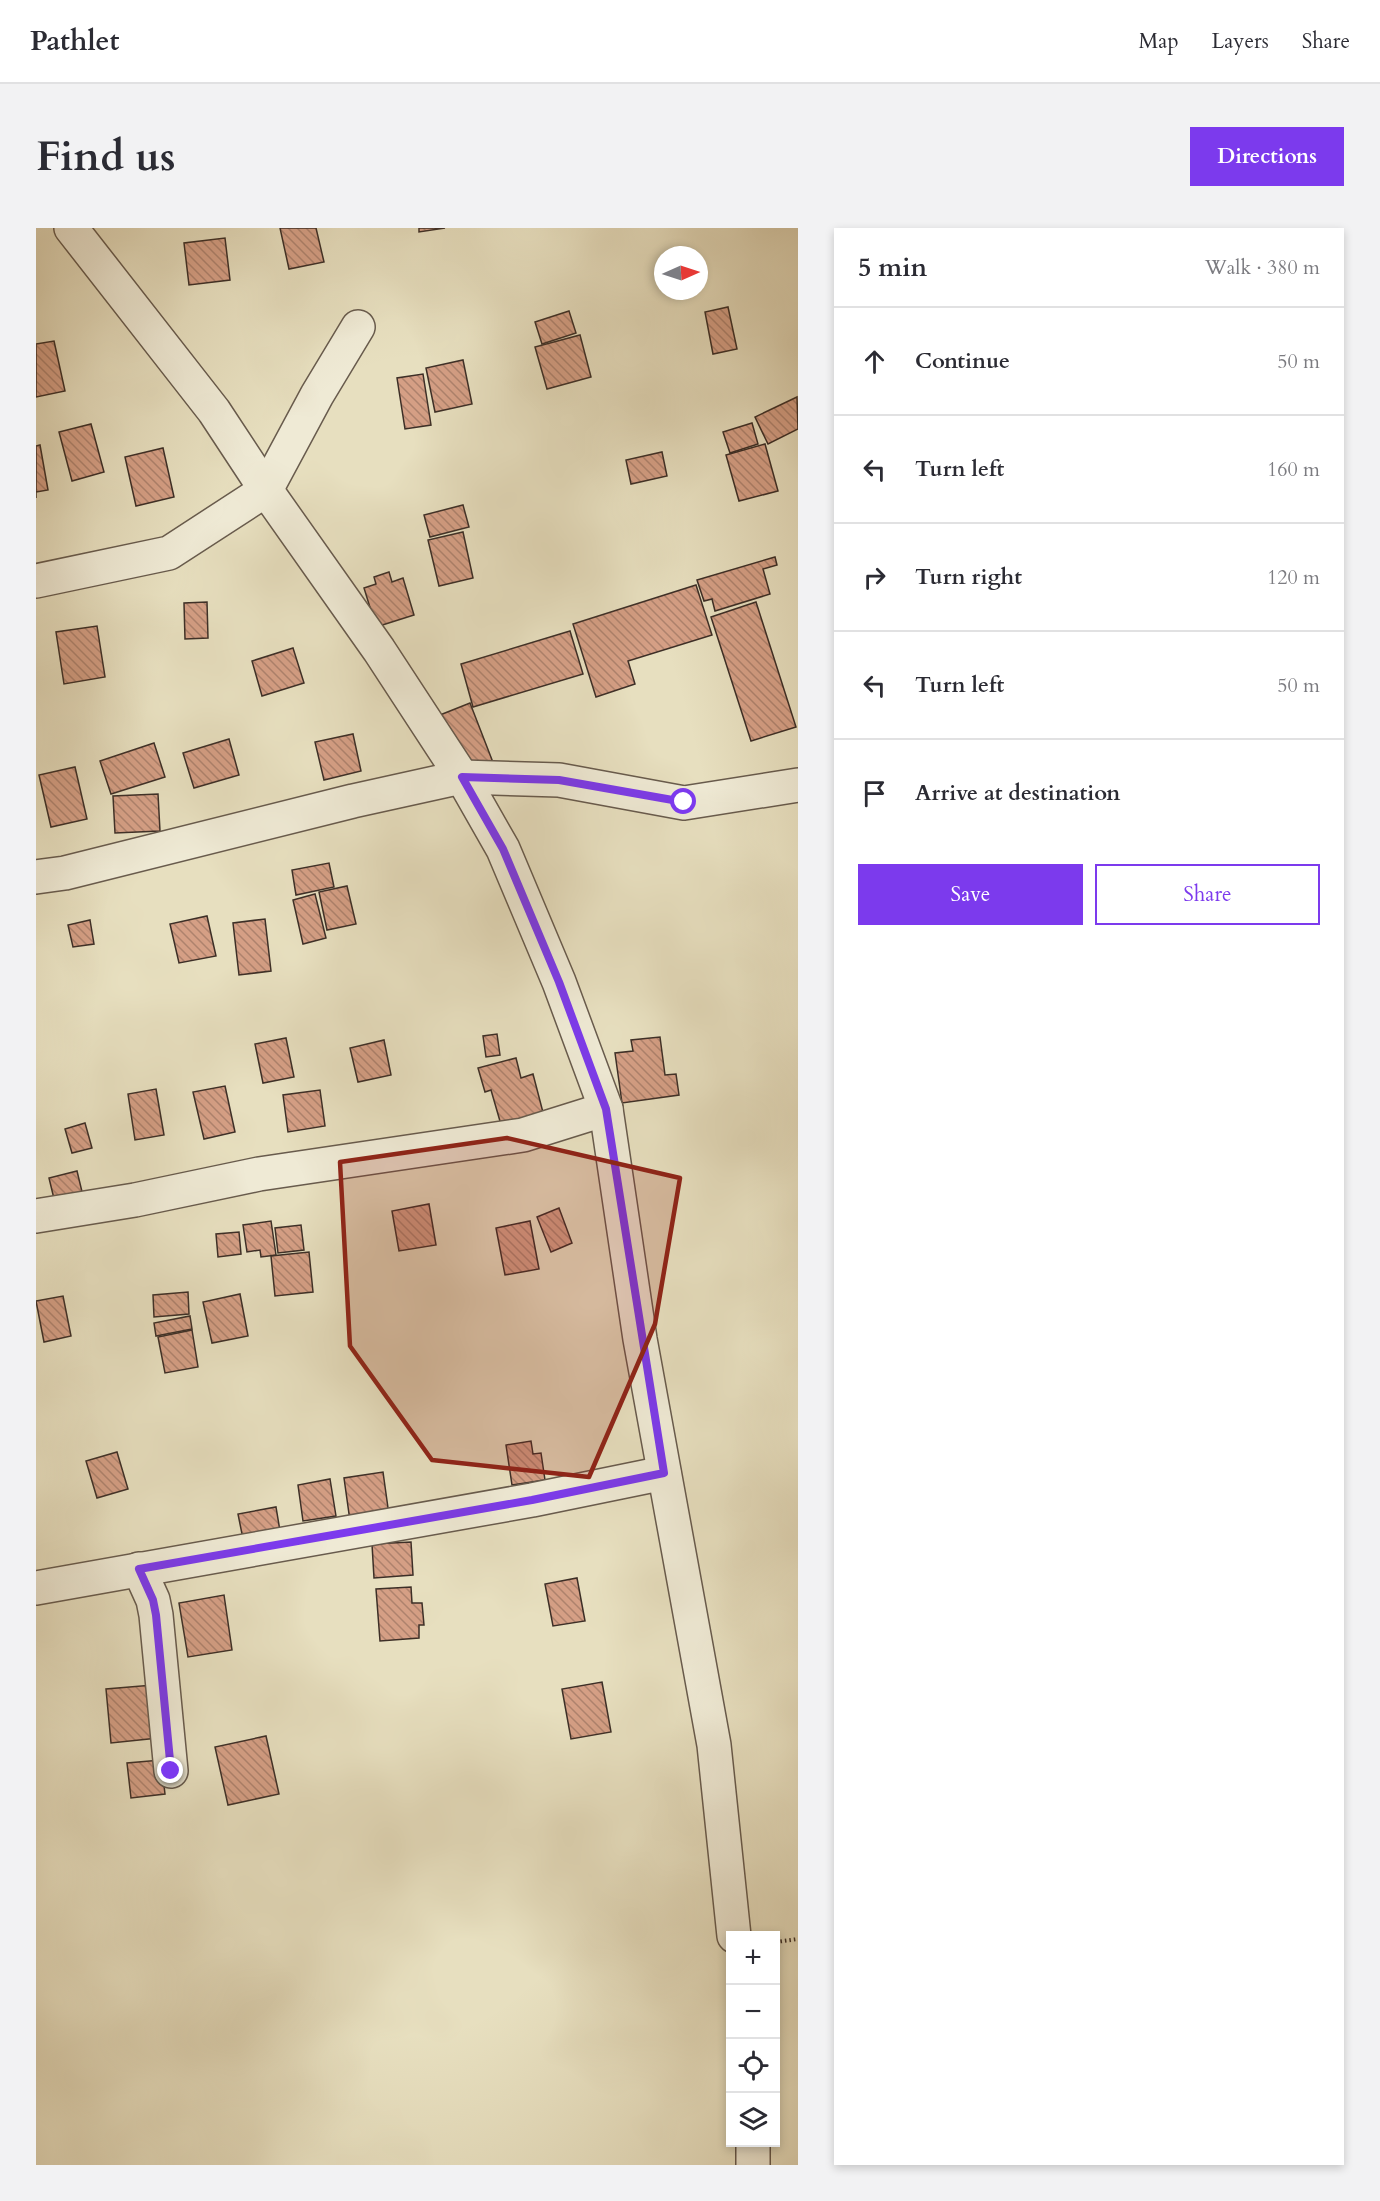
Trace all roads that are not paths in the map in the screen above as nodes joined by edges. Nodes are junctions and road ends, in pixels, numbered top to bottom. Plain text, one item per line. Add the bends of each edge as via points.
1 (71, 228) edge
2 (358, 327) dead end
3 (266, 490) junction
4 (36, 581) edge
5 (462, 777) junction
6 (798, 785) edge
7 (36, 877) edge
8 (606, 1109) junction
9 (36, 1216) edge
10 (664, 1473) junction
11 (139, 1569) junction
12 (36, 1588) edge
13 (171, 1771) dead end
14 (734, 1931) edge
15 (753, 2147) edge
16 (753, 2165) edge

1 - 3 street via 214,411
2 - 3 street
3 - 4 street via 169,553
3 - 5 street via 379,650
5 - 6 street via 559,780 684,802
5 - 7 street
5 - 8 street via 503,849 559,982
8 - 9 street via 523,1135 259,1174
8 - 10 street
10 - 11 street
10 - 14 street via 714,1745
11 - 12 street
11 - 13 street via 156,1615
15 - 16 street

